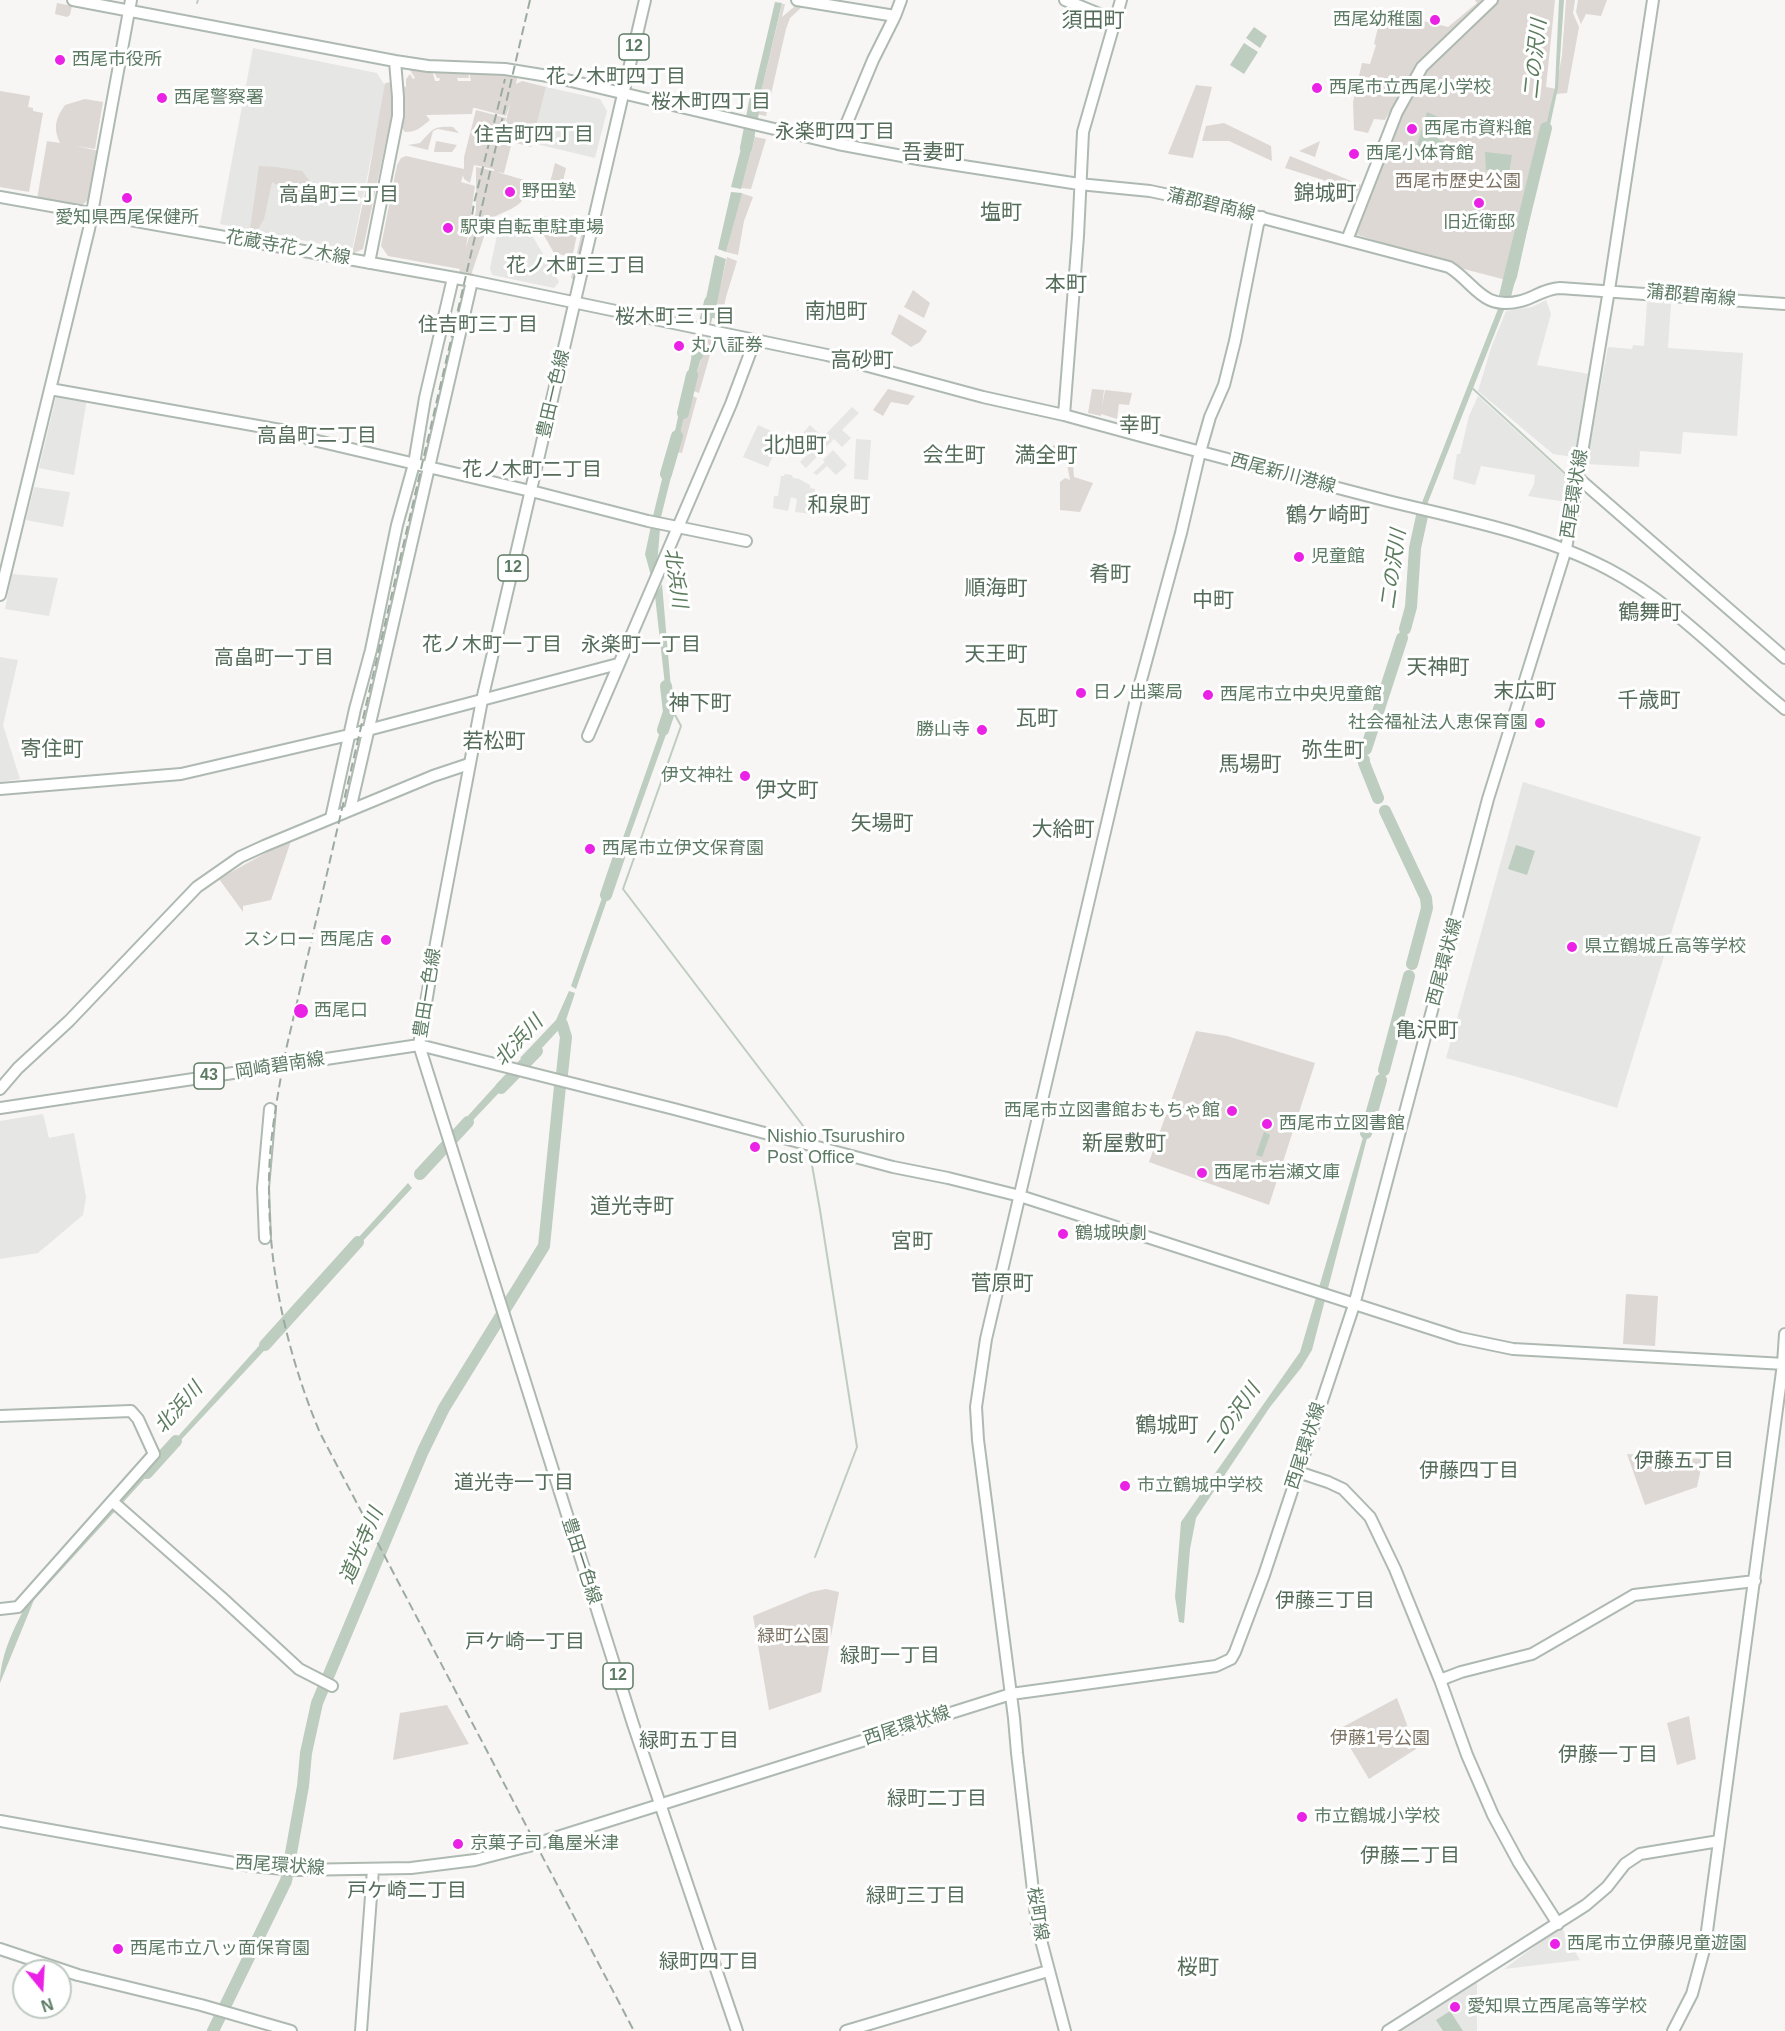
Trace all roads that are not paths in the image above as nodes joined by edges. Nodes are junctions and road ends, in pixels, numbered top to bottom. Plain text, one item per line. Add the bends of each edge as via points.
1 (73, 0) edge
2 (645, 0) edge
3 (797, 0) edge
4 (901, 0) edge
5 (1065, 0) edge
6 (1120, 0) edge
7 (1492, 0) edge
8 (1653, 0) edge
9 (130, 5) edge
10 (895, 16) junction
11 (1114, 20) junction
12 (395, 61) junction
13 (624, 94) junction
14 (838, 144) junction
15 (1079, 184) junction
16 (0, 197) edge
17 (93, 213) junction
18 (1262, 217) junction
19 (1347, 240) junction
20 (369, 262) junction
21 (453, 278) junction
22 (472, 281) junction
23 (1609, 291) junction
24 (576, 302) junction
25 (1785, 304) edge
26 (755, 340) junction
27 (50, 389) junction
28 (1064, 415) junction
29 (1200, 452) junction
30 (414, 464) junction
31 (429, 467) junction
32 (1577, 477) junction
33 (531, 491) junction
34 (675, 525) junction
35 (746, 541) dead end
36 (1566, 549) junction
37 (0, 596) edge
38 (1785, 658) edge
39 (618, 664) junction
40 (482, 700) junction
41 (1785, 710) edge
42 (368, 730) junction
43 (349, 735) junction
44 (588, 736) dead end
45 (470, 764) junction
46 (0, 789) edge
47 (350, 810) junction
48 (331, 818) junction
49 (419, 1045) junction
50 (0, 1089) edge
51 (0, 1108) edge
52 (270, 1109) dead end
53 (1020, 1196) junction
54 (265, 1238) dead end
55 (1354, 1305) junction
56 (1785, 1334) edge
57 (1784, 1364) edge
58 (0, 1416) edge
59 (1298, 1472) junction
60 (115, 1504) junction
61 (1755, 1581) junction
62 (0, 1609) edge
63 (1440, 1680) junction
64 (332, 1686) dead end
65 (1011, 1694) junction
66 (660, 1805) junction
67 (0, 1821) edge
68 (1719, 1840) junction
69 (373, 1869) junction
70 (1558, 1923) junction
71 (0, 1948) edge
72 (1048, 1971) junction
73 (291, 2031) edge
74 (361, 2031) edge
75 (737, 2031) edge
76 (846, 2031) edge
77 (1065, 2031) edge
78 (1389, 2031) edge
79 (1673, 2031) edge

1 - 9 street, 蒲郡碧南線
2 - 13 street, 豊田一色線 / 12
3 - 10 street
4 - 10 street
5 - 11 street
6 - 11 street
7 - 19 street via 1422,67 1397,112
8 - 23 street, 西尾環状線
9 - 12 street, 蒲郡碧南線
9 - 17 street
10 - 14 street
11 - 15 street via 1083,132
12 - 13 street, 蒲郡碧南線 via 505,69
12 - 20 street via 398,116
13 - 14 street, 蒲郡碧南線
13 - 24 street, 豊田一色線 / 12
14 - 15 street, 蒲郡碧南線
15 - 18 street, 蒲郡碧南線 via 1150,192
15 - 28 street
16 - 17 street, 花蔵寺花ノ木線
17 - 20 street, 花蔵寺花ノ木線
17 - 27 street
18 - 19 street, 蒲郡碧南線
18 - 29 street, 桜町線 via 1224,385
19 - 23 street, 蒲郡碧南線 via 1449,267 1480,296 1496,302 1519,302 1549,289
20 - 21 street, 花蔵寺花ノ木線
21 - 22 street, 花蔵寺花ノ木線
21 - 30 street
22 - 24 street, 花蔵寺花ノ木線
22 - 31 street
23 - 25 street, 蒲郡碧南線
23 - 32 street, 西尾環状線
24 - 26 street, 花蔵寺花ノ木線
24 - 33 street, 豊田一色線 / 12
26 - 28 street, 西尾新川港線
26 - 34 street via 731,404
27 - 30 street via 303,434 309,439
27 - 37 street
28 - 29 street, 西尾新川港線
29 - 36 street, 西尾新川港線
29 - 53 street, 桜町線 via 1137,695
30 - 31 street
30 - 43 street
31 - 33 street
31 - 42 street
32 - 36 street, 西尾環状線
32 - 38 street
33 - 34 street
33 - 40 street, 豊田一色線 / 12
34 - 35 street
34 - 39 street
36 - 41 street, 西尾新川港線 via 1644,590
36 - 55 street, 西尾環状線 via 1488,799
39 - 40 street
39 - 44 street
40 - 42 street
40 - 45 street, 豊田一色線 / 12
42 - 43 street
42 - 47 street
43 - 46 street via 181,774
43 - 48 street
45 - 47 street
45 - 49 street, 豊田一色線 / 12
47 - 48 street
48 - 50 street via 240,857 196,886
49 - 51 street, 岡崎碧南線 / 43
49 - 53 street
49 - 66 street, 豊田一色線 / 12
52 - 54 street via 263,1188
53 - 55 street
53 - 65 street, 桜町線 via 986,1339 976,1407
55 - 57 street via 1460,1338 1513,1349
55 - 59 street, 西尾環状線
56 - 57 street
57 - 61 street
58 - 60 street via 131,1411 154,1454
59 - 63 street via 1343,1489 1370,1517
59 - 65 street, 西尾環状線 via 1231,1659 1216,1666
60 - 62 street via 18,1607
60 - 64 street via 299,1669
61 - 63 street via 1634,1595 1532,1654
61 - 68 street
63 - 70 street via 1493,1815
65 - 66 street, 西尾環状線
65 - 72 street, 桜町線 via 1039,1934
66 - 69 street, 西尾環状線 via 475,1860
66 - 75 street, 豊田一色線 / 12
67 - 69 street, 西尾環状線 via 251,1866
68 - 70 street via 1634,1857 1599,1895
68 - 79 street via 1705,1946 1698,1975
69 - 74 street
70 - 78 street
71 - 73 street via 78,1975
72 - 76 street
72 - 77 street, 桜町線

